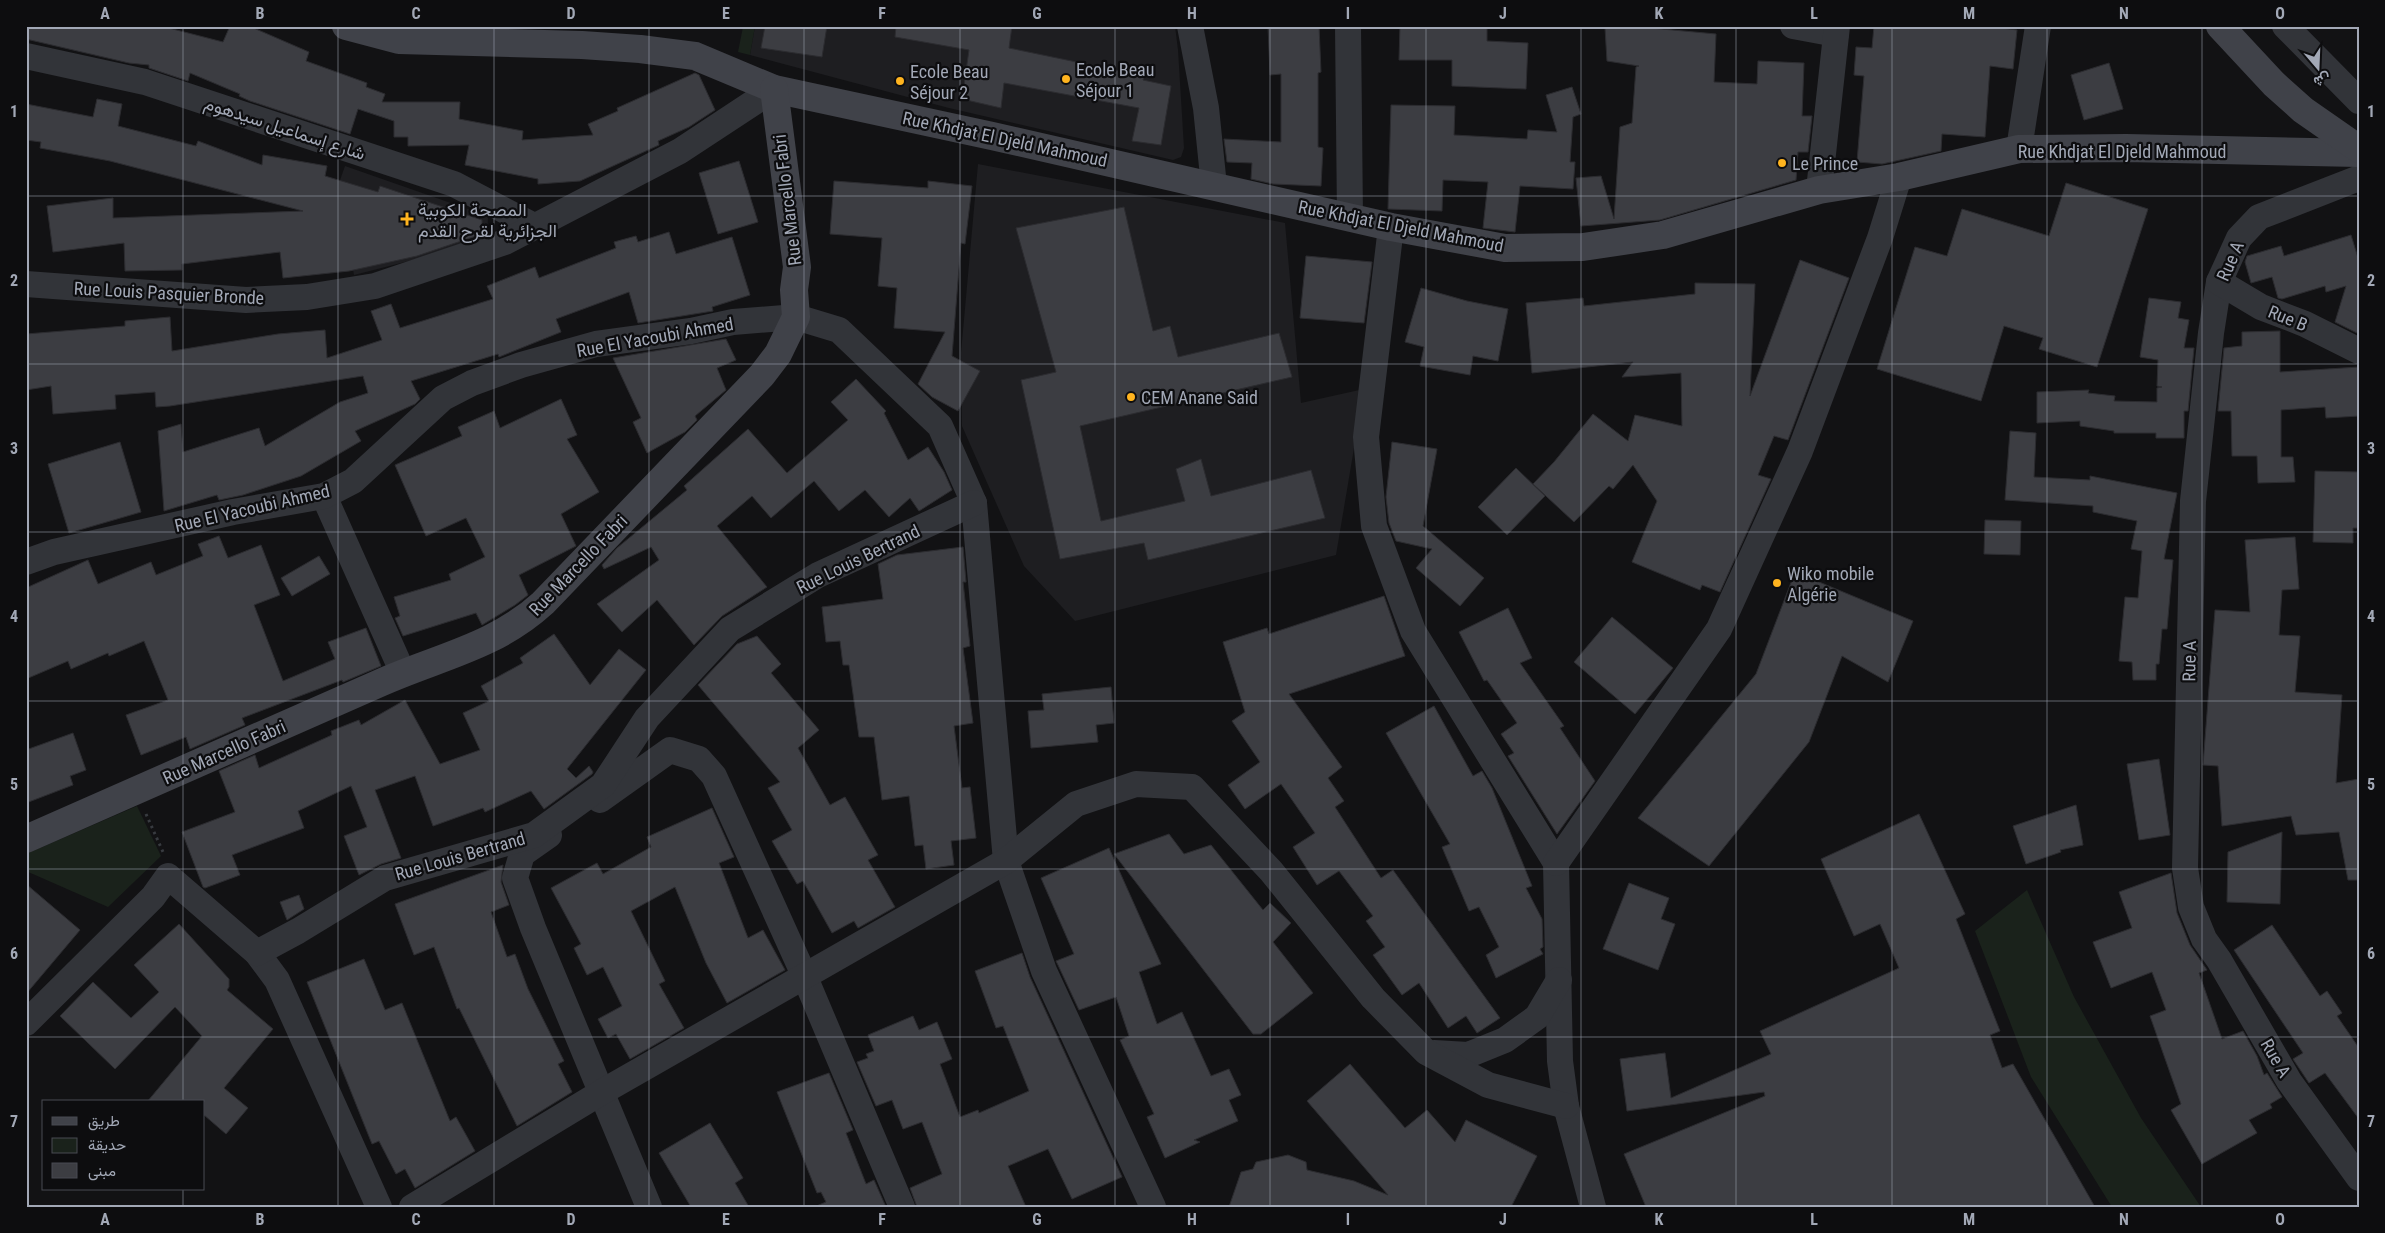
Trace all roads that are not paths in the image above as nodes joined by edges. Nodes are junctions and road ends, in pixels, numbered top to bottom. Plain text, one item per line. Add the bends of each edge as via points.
1 (346, 26) edge
2 (1190, 26) edge
3 (1348, 26) edge
4 (1793, 26) edge
5 (2038, 26) edge
6 (2220, 26) edge
7 (2285, 26) edge
8 (1836, 30) edge
9 (26, 56) edge
10 (774, 89) junction
11 (2359, 101) edge
12 (2019, 149) junction
13 (2359, 151) edge
14 (1899, 177) junction
15 (2359, 178) edge
16 (1214, 186) junction
17 (1819, 190) junction
18 (1350, 218) junction
19 (534, 226) junction
20 (1391, 227) junction
21 (2219, 282) junction
22 (26, 284) edge
23 (796, 317) junction
24 (2359, 351) edge
25 (324, 496) junction
26 (974, 504) junction
27 (26, 562) edge
28 (403, 673) junction
29 (26, 840) edge
30 (1006, 861) junction
31 (1556, 863) junction
32 (257, 953) junction
33 (804, 975) junction
34 (1559, 979) junction
35 (26, 1023) edge
36 (1426, 1052) junction
37 (602, 1092) junction
38 (1566, 1106) junction
39 (2359, 1178) edge
40 (379, 1207) edge
41 (412, 1207) edge
42 (649, 1207) edge
43 (902, 1207) edge
44 (1153, 1207) edge
45 (1592, 1207) edge

1 - 10 street, Rue Khdjat El Djeld Mahmoud via 399,40 640,48 695,56
2 - 16 street via 1206,108
3 - 18 street
4 - 8 street
5 - 12 street
6 - 13 street via 2274,84
7 - 11 street
8 - 17 street
9 - 19 street, شارع إسماعيل سيدهوم via 145,82 454,184
10 - 16 street, Rue Khdjat El Djeld Mahmoud
10 - 19 street, Rue Louis Pasquier Bronde via 680,151
10 - 23 street, Rue Marcello Fabri via 796,245
12 - 13 street, Rue Khdjat El Djeld Mahmoud
12 - 14 street, Rue Khdjat El Djeld Mahmoud
14 - 17 street, Rue Khdjat El Djeld Mahmoud
14 - 31 street via 1880,238 1800,451 1719,629
15 - 21 street, Rue A via 2259,218 2238,238
16 - 18 street, Rue Khdjat El Djeld Mahmoud
17 - 20 street, Rue Khdjat El Djeld Mahmoud via 1663,235 1583,247 1505,248
18 - 20 street, Rue Khdjat El Djeld Mahmoud
19 - 22 street, Rue Louis Pasquier Bronde via 505,242 375,286 307,297 246,300
20 - 31 street via 1366,437 1374,526 1413,631
21 - 24 street, Rue B via 2261,307 2305,324
21 - 39 street, Rue A via 2193,501 2185,868 2191,907 2204,939 2289,1081
23 - 25 street, Rue El Yacoubi Ahmed via 733,322 596,344 472,383 444,398 353,481
23 - 26 street via 839,330 940,426
23 - 28 street, Rue Marcello Fabri via 778,354 762,375 532,613 497,637
25 - 27 street, Rue El Yacoubi Ahmed via 233,512 54,552
25 - 28 street
26 - 30 street
26 - 32 street, Rue Louis Bertrand via 818,575 730,629 646,718 602,785 534,835 385,878
28 - 29 street, Rue Marcello Fabri
30 - 33 street
30 - 36 street via 1076,804 1136,784 1192,787 1272,870 1373,998
30 - 44 street via 1044,972
31 - 34 street
32 - 35 street via 168,876 153,897
32 - 40 street via 277,980
33 - 37 street
33 - 37 street via 714,776 699,759 670,750 522,854 514,878
33 - 43 street
34 - 36 street via 1537,1017 1505,1040 1468,1055
34 - 38 street via 1560,1061
36 - 38 street via 1488,1085
37 - 41 street
37 - 42 street
38 - 45 street

